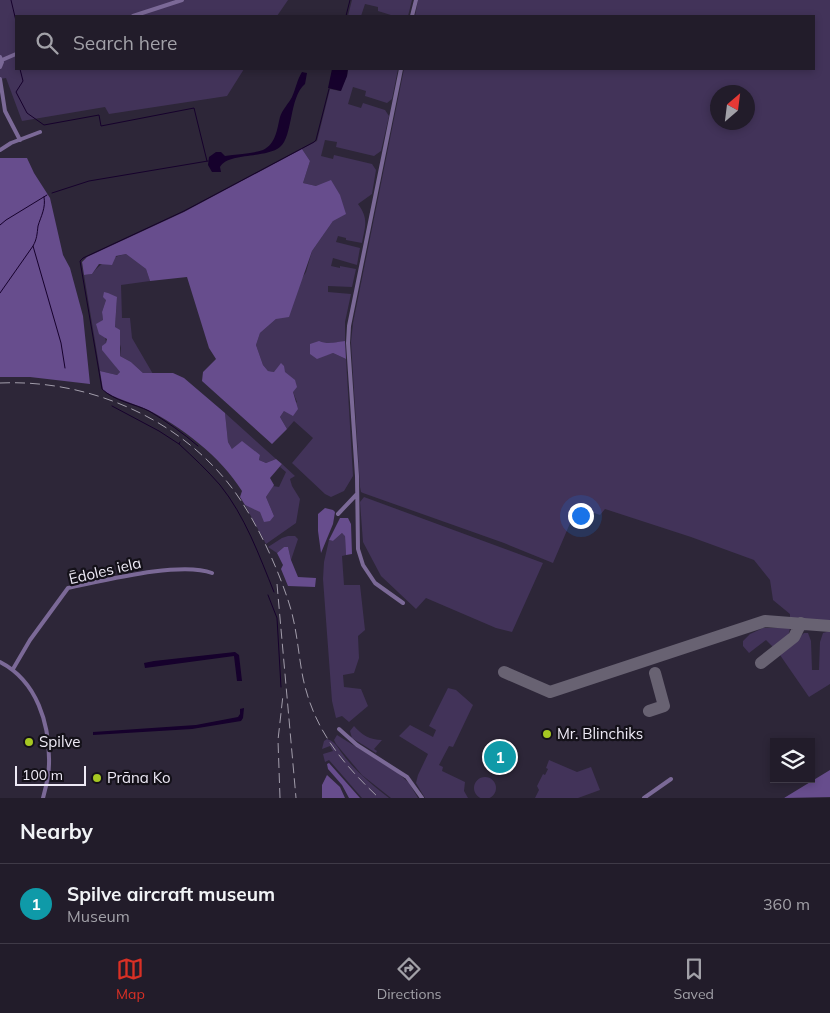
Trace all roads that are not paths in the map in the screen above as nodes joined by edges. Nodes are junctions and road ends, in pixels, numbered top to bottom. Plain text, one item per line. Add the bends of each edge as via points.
1 (182, 0) edge
2 (416, 0) edge
3 (136, 15) edge
4 (412, 15) edge
5 (15, 54) edge
6 (2, 58) edge
7 (0, 67) edge
8 (401, 70) edge
9 (0, 79) edge
10 (40, 132) dead end
11 (20, 140) junction
12 (0, 150) edge
13 (357, 494) junction
14 (338, 514) dead end
15 (212, 573) dead end
16 (403, 603) dead end
17 (0, 662) edge
18 (13, 669) junction
19 (338, 729) dead end
20 (671, 779) dead end
21 (43, 798) edge
22 (422, 798) edge
23 (644, 798) edge

1 - 3 street
2 - 4 street
5 - 6 street
6 - 7 street
8 - 13 street via 349,326
9 - 11 street via 5,111
10 - 11 street
11 - 12 street
13 - 14 street
13 - 16 street via 358,549 362,565 375,583
15 - 18 street, Ēdoles iela via 196,569 152,572 68,588
17 - 18 street
18 - 21 street via 37,701 47,731 49,765
19 - 22 street via 407,777
20 - 23 street

